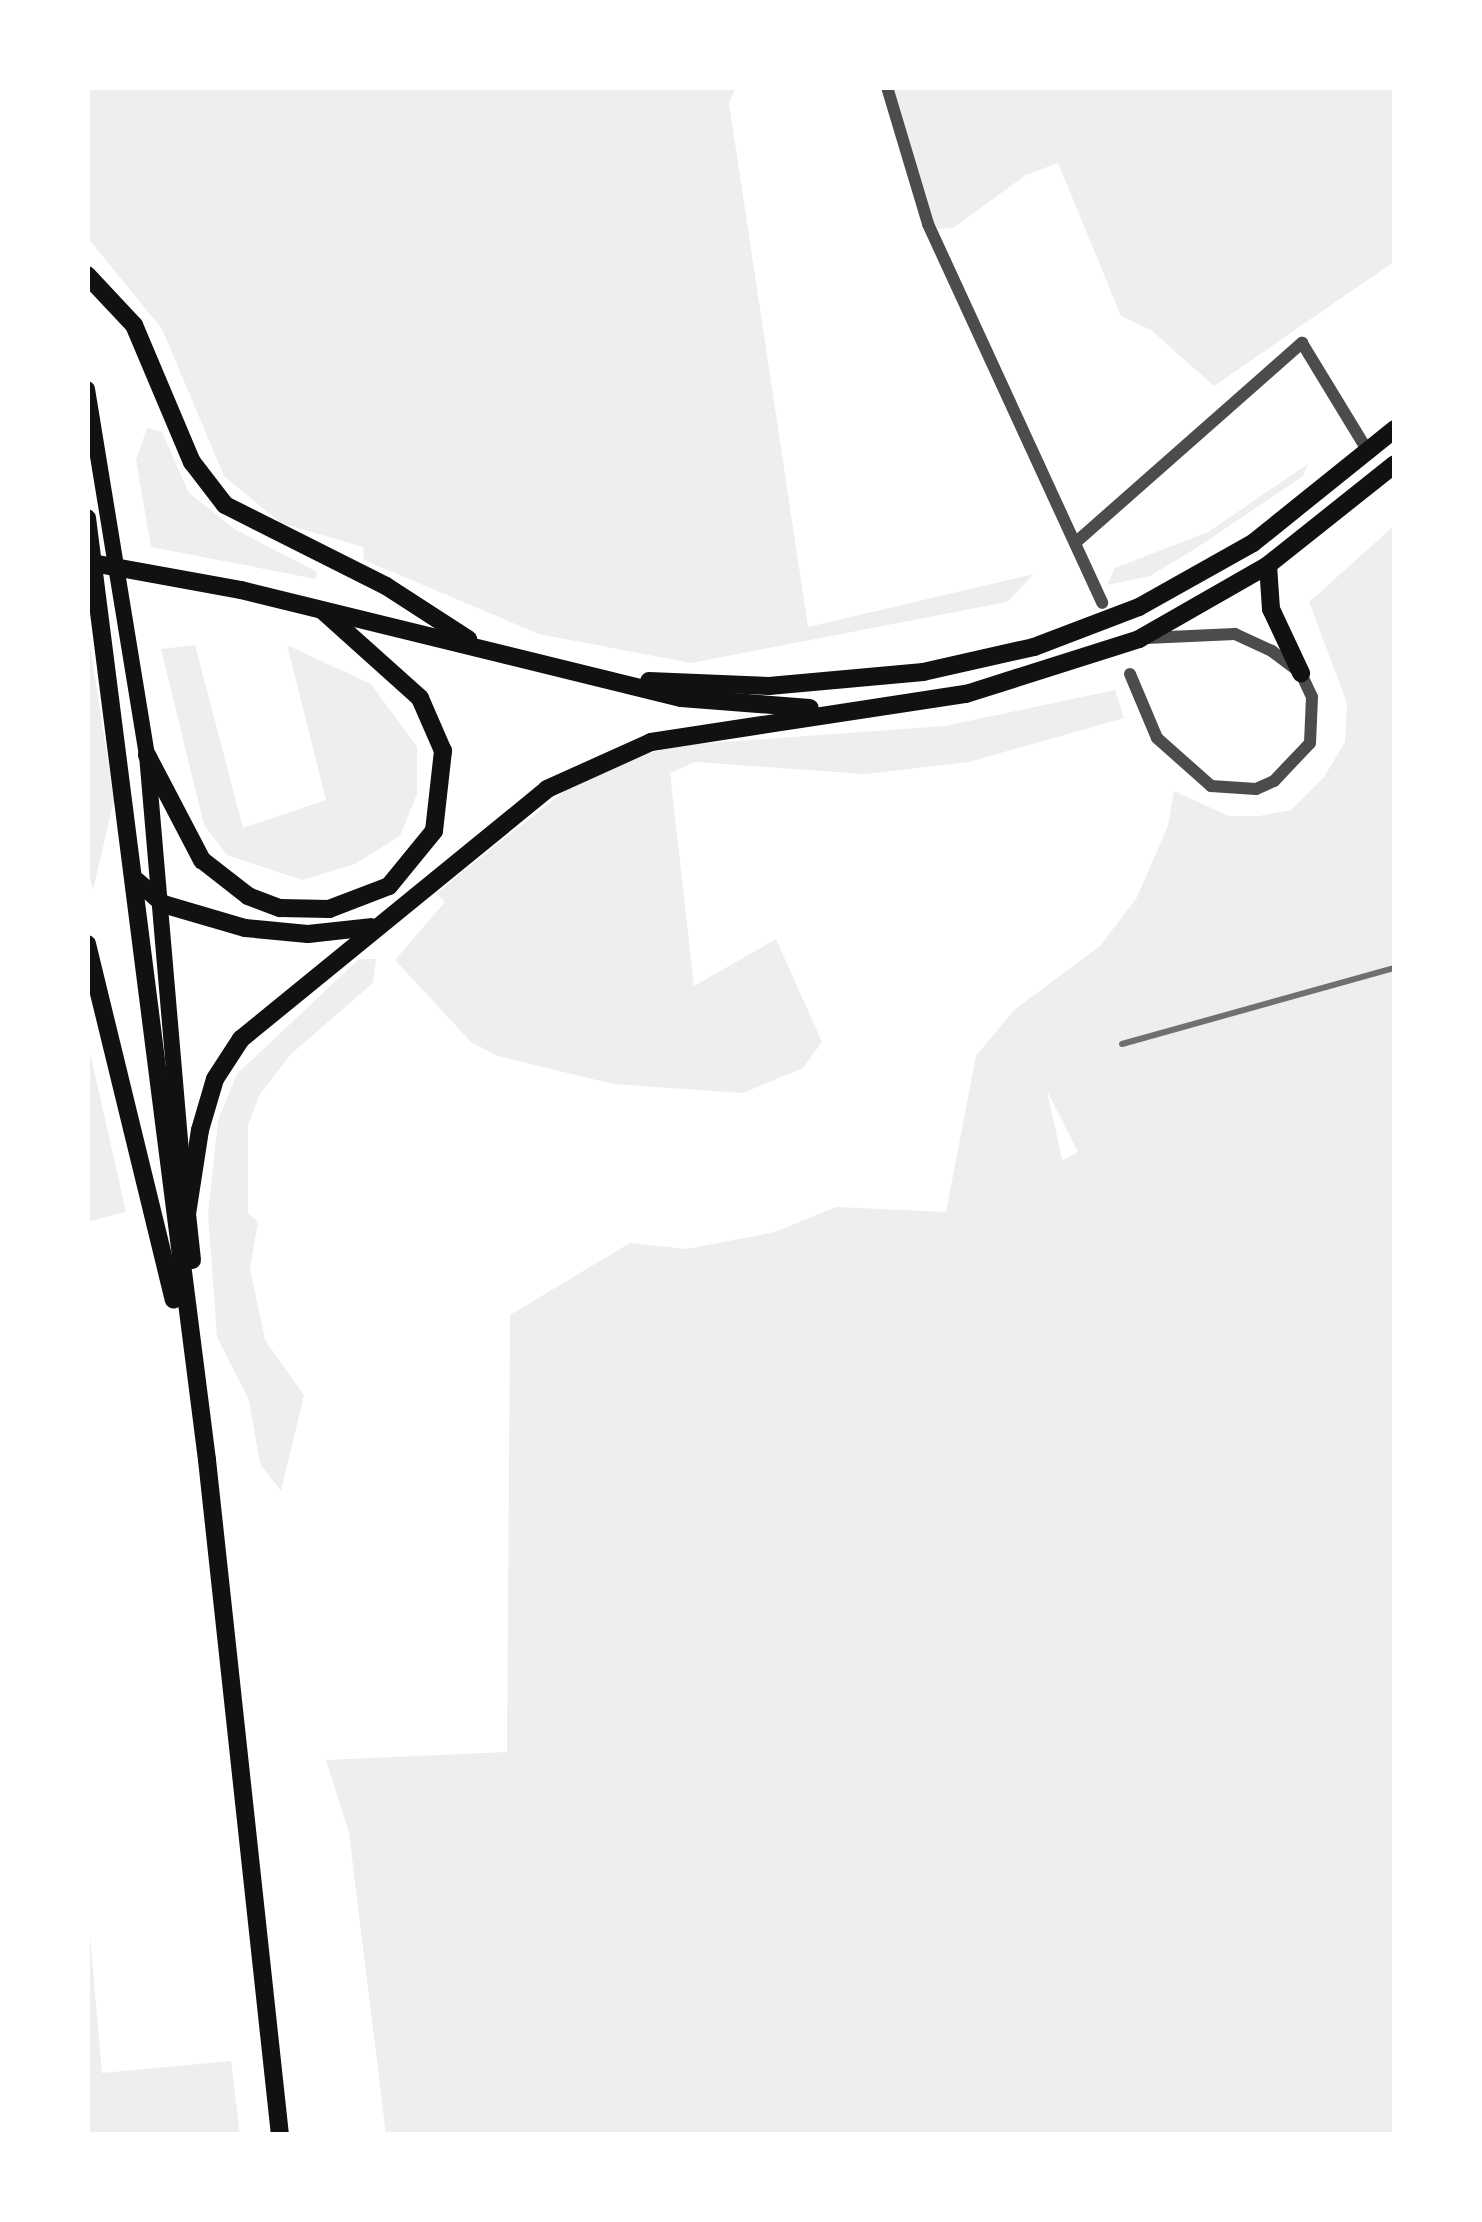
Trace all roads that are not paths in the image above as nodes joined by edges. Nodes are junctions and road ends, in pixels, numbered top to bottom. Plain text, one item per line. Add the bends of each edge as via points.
1 (886, 87) edge
2 (87, 275) edge
3 (87, 388) edge
4 (1395, 429) edge
5 (1369, 453) junction
6 (1395, 464) edge
7 (87, 518) edge
8 (1075, 543) junction
9 (87, 562) edge
10 (1268, 566) junction
11 (1102, 603) dead end
12 (321, 609) junction
13 (1139, 639) junction
14 (482, 648) junction
15 (1301, 673) junction
16 (1130, 674) dead end
17 (620, 679) junction
18 (857, 710) junction
19 (147, 755) junction
20 (137, 880) junction
21 (163, 904) junction
22 (375, 926) junction
23 (87, 944) edge
24 (187, 1214) junction
25 (190, 1361) junction
26 (206, 1460) junction
27 (280, 2135) edge

1 - 8 street via 928,224
2 - 14 main road via 134,325 192,462 225,506 386,586
3 - 19 main road
4 - 5 main road
5 - 8 street via 1302,344
5 - 17 main road via 1252,543 1139,607 1014,652 886,677 769,686
6 - 10 main road
7 - 20 main road
8 - 11 street
9 - 12 main road
10 - 13 main road
10 - 15 main road via 1271,609
12 - 14 main road
12 - 19 main road via 412,688 443,751 434,831 389,886 329,909 280,908 248,896 202,860
13 - 15 street via 1235,634
13 - 18 main road via 1001,686
14 - 17 main road
15 - 16 street via 1316,718 1310,743 1274,781 1229,790 1173,760
17 - 18 main road via 710,703
18 - 22 main road via 691,734 605,756 548,789
19 - 21 main road
20 - 21 main road
20 - 25 main road
21 - 22 main road via 276,933
21 - 24 main road
22 - 24 main road via 265,1016 227,1059 207,1102
23 - 25 main road
24 - 26 main road
25 - 26 main road
26 - 27 main road

